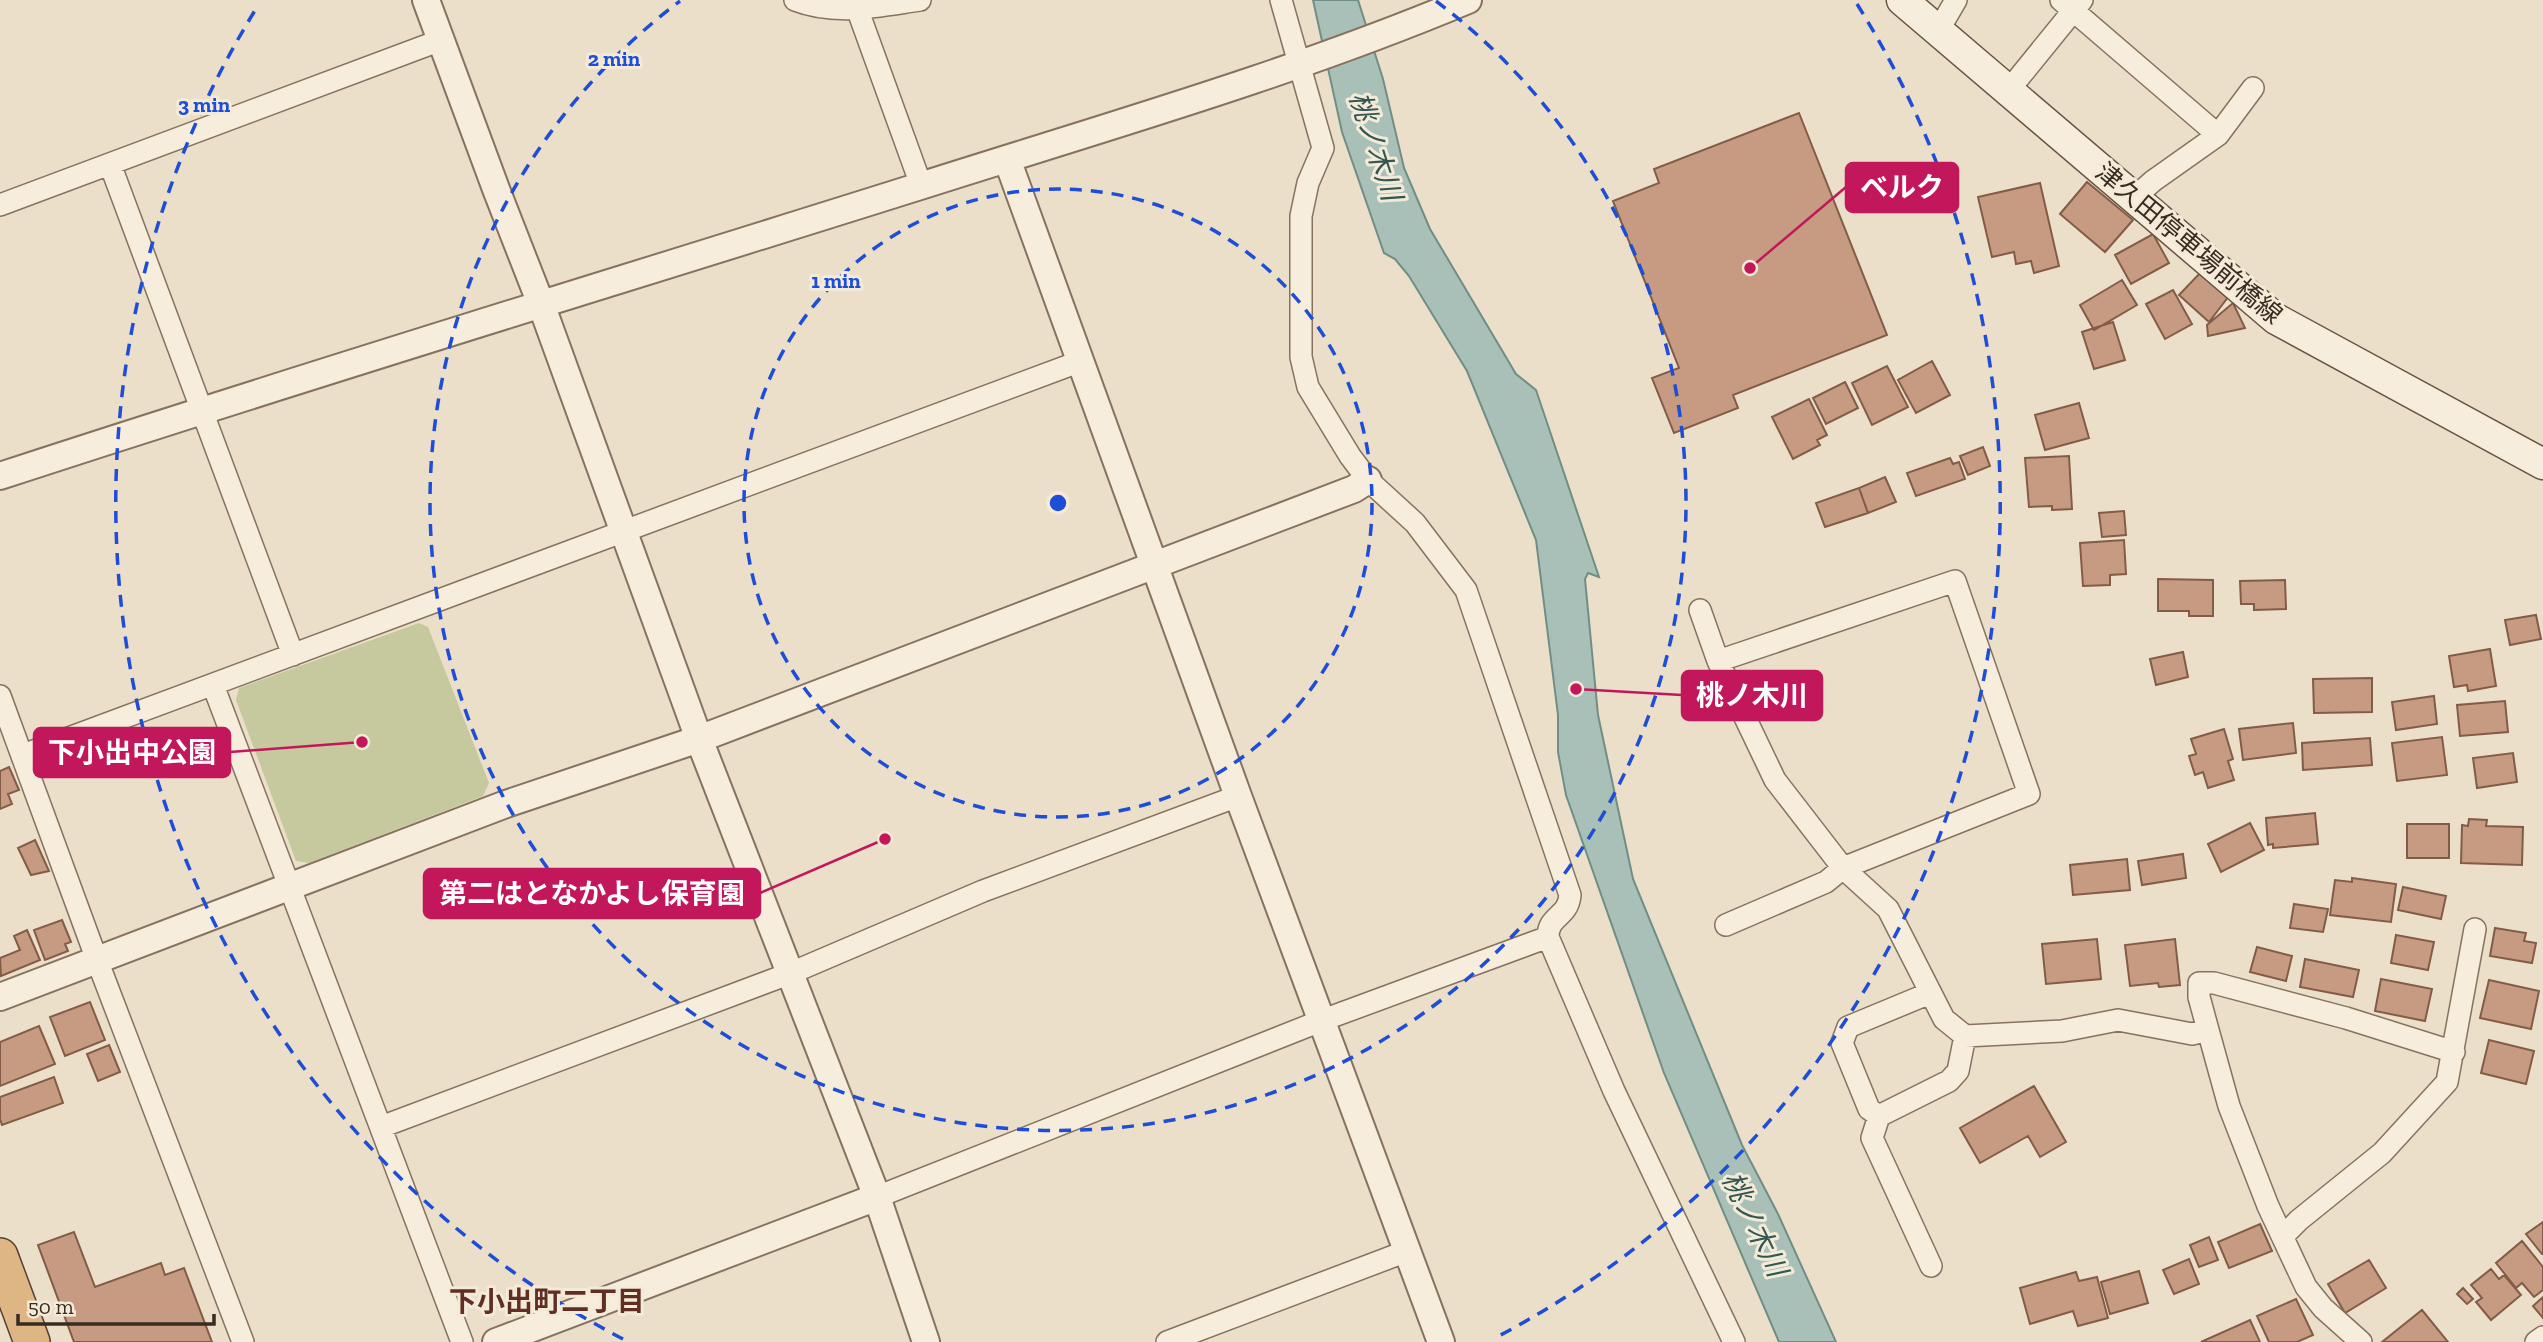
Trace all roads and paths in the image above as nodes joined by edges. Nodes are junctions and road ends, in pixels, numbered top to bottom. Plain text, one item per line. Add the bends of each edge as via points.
1 (426, 0) edge
2 (795, 0) edge
3 (920, 0) edge
4 (1281, 0) edge
5 (1468, 0) edge
6 (1902, 0) edge
7 (1956, 0) edge
8 (2072, 3) edge
9 (855, 5) edge
10 (1938, 31) junction
11 (441, 40) junction
12 (1305, 64) junction
13 (2253, 88) dead end
14 (2008, 91) junction
15 (2218, 135) junction
16 (1007, 159) junction
17 (110, 164) junction
18 (921, 186) junction
19 (2134, 198) junction
20 (0, 205) edge
21 (541, 304) junction
22 (1081, 360) junction
23 (202, 410) junction
24 (2543, 464) edge
25 (0, 476) edge
26 (1368, 480) junction
27 (624, 531) junction
28 (1156, 567) junction
29 (1700, 610) dead end
30 (293, 654) junction
31 (1718, 661) junction
32 (213, 685) junction
33 (0, 696) edge
34 (699, 739) junction
35 (23, 755) junction
36 (1238, 796) junction
37 (1843, 869) junction
38 (291, 886) junction
39 (1726, 925) dead end
40 (2475, 929) dead end
41 (1548, 937) junction
42 (97, 960) junction
43 (791, 974) junction
44 (1930, 993) junction
45 (0, 997) edge
46 (1323, 1020) junction
47 (2207, 1030) junction
48 (1965, 1036) junction
49 (2454, 1052) junction
50 (1879, 1116) junction
51 (381, 1127) junction
52 (877, 1197) junction
53 (2283, 1236) junction
54 (1407, 1251) junction
55 (0, 1256) edge
56 (1931, 1266) dead end
57 (2543, 1337) edge
58 (32, 1342) edge
59 (243, 1342) edge
60 (462, 1342) edge
61 (496, 1342) edge
62 (926, 1342) edge
63 (1167, 1342) edge
64 (1441, 1342) edge
65 (1734, 1342) edge
66 (2361, 1342) edge
67 (2536, 1342) edge

1 - 11 street
2 - 9 street via 826,7
3 - 9 street
4 - 12 street
5 - 12 street
6 - 10 main road, 津久田停車場前橋線
7 - 10 street
8 - 14 street
8 - 15 street
9 - 18 street
10 - 14 main road, 津久田停車場前橋線
11 - 17 street
11 - 21 street
12 - 16 street
12 - 26 street via 1323,148 1301,216 1301,365 1308,387
13 - 15 street
14 - 19 main road, 津久田停車場前橋線
15 - 19 street
16 - 18 street
16 - 22 street
17 - 20 street
17 - 23 street
18 - 21 street
19 - 24 main road, 津久田停車場前橋線 via 2276,319
21 - 23 street
21 - 27 street
22 - 27 street
22 - 28 street
23 - 25 street
23 - 30 street
26 - 28 street
26 - 41 street via 1415,523 1466,590 1570,895 1569,906 1552,921
27 - 30 street
27 - 34 street
28 - 34 street
28 - 36 street
29 - 31 street
30 - 32 street
31 - 37 street via 1775,780
31 - 37 street via 1955,581 2029,794
32 - 35 street
32 - 38 street
33 - 35 street
34 - 38 street via 506,804
34 - 43 street
35 - 42 street
36 - 43 street via 983,891
36 - 46 street
37 - 39 street
37 - 44 street via 1888,909
38 - 42 street
38 - 51 street
40 - 49 street
41 - 46 street
41 - 65 street via 1614,1091
42 - 45 street
42 - 59 street
43 - 51 street
43 - 52 street
44 - 48 street via 1944,1019
44 - 50 street via 1848,1027 1842,1043 1869,1109
46 - 52 street
46 - 54 street
47 - 48 street via 2192,1034 2118,1020 2062,1031
47 - 49 street via 2199,983 2346,1018
47 - 53 street via 2229,1106
48 - 50 street via 1958,1071 1949,1082
49 - 53 street via 2446,1082 2382,1153
50 - 56 street via 1872,1138
51 - 60 street
52 - 61 street
52 - 62 street
53 - 66 street via 2306,1287
54 - 63 street
54 - 64 street
55 - 58 highway
57 - 67 street

